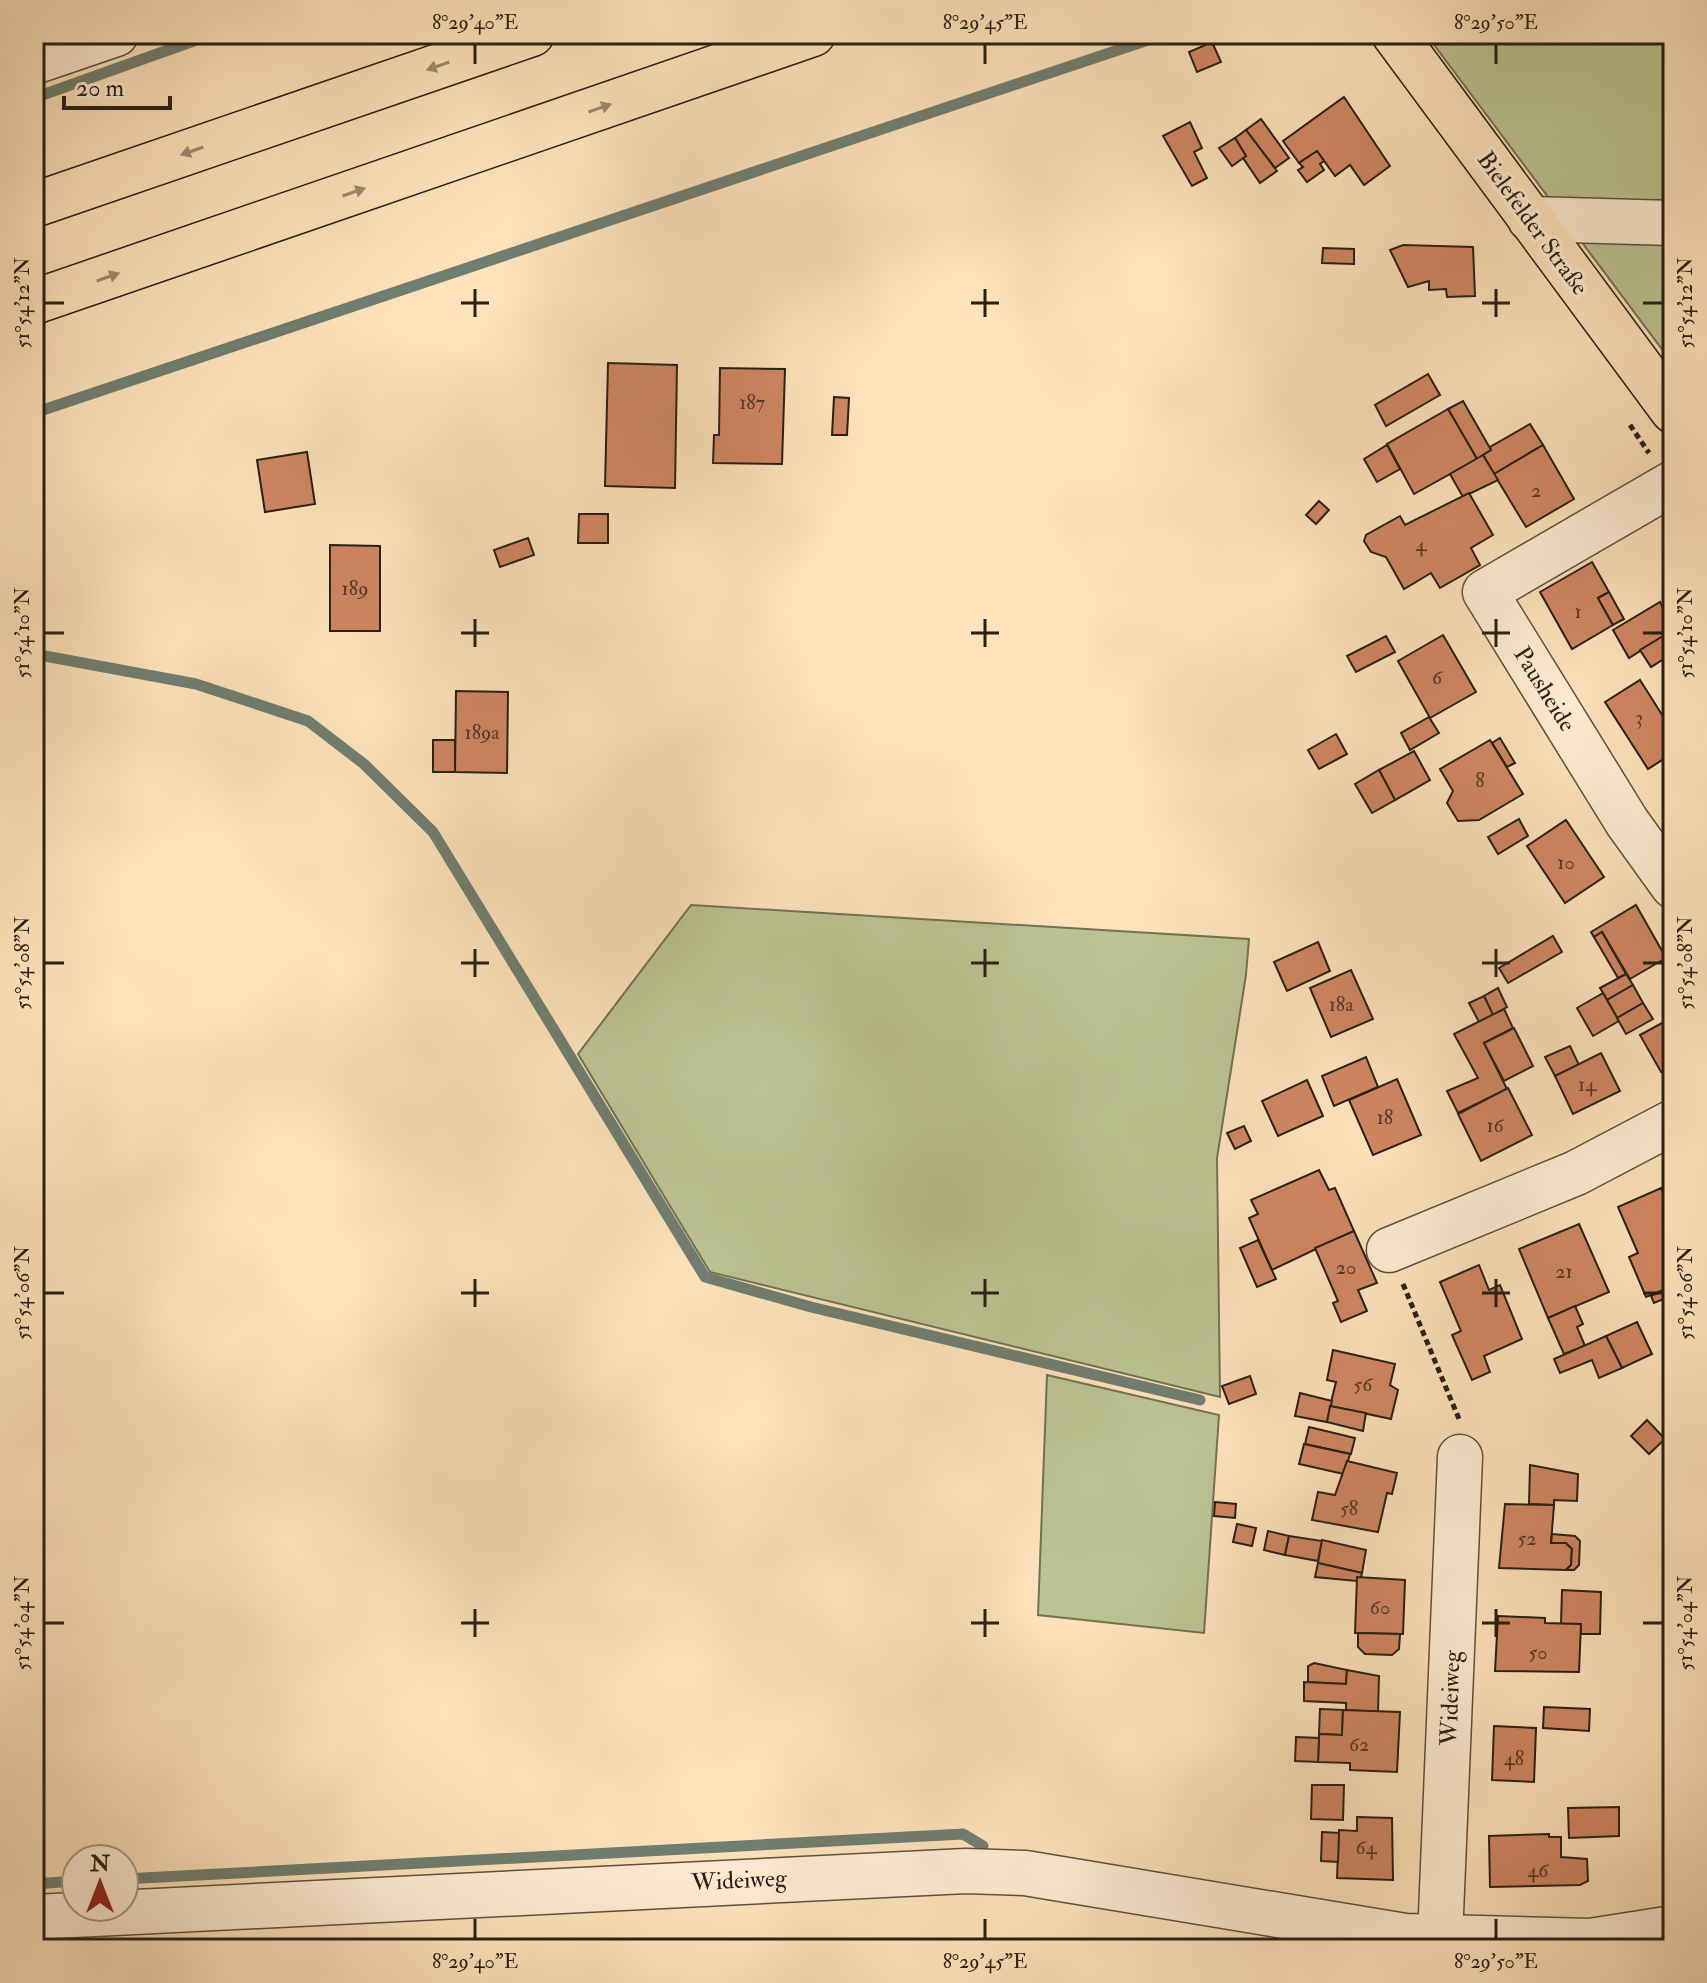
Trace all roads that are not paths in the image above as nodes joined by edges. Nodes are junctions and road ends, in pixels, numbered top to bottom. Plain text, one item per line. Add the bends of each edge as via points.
1 (116, 34) edge
2 (532, 34) edge
3 (813, 34) edge
4 (1394, 34) edge
5 (34, 62) edge
6 (34, 205) edge
7 (1530, 219) junction
8 (1673, 223) edge
9 (34, 302) edge
10 (1673, 411) edge
11 (1673, 483) edge
12 (1673, 886) edge
13 (1673, 1122) edge
14 (1389, 1250) road end
15 (1460, 1457) road end
16 (34, 1917) edge
17 (1673, 1928) edge
18 (1440, 1938) junction

1 - 5 street
2 -> 6 main road
9 -> 3 main road
4 - 7 main road, Bielefelder Straße
7 - 8 street
7 - 10 main road, Bielefelder Straße
11 - 12 street, Pausheide via 1485,592 1627,822
13 - 14 street via 1576,1173
15 - 18 street, Wideiweg
16 - 18 street, Wideiweg via 966,1871 1025,1873
17 - 18 street, Wideiweg via 1590,1941

